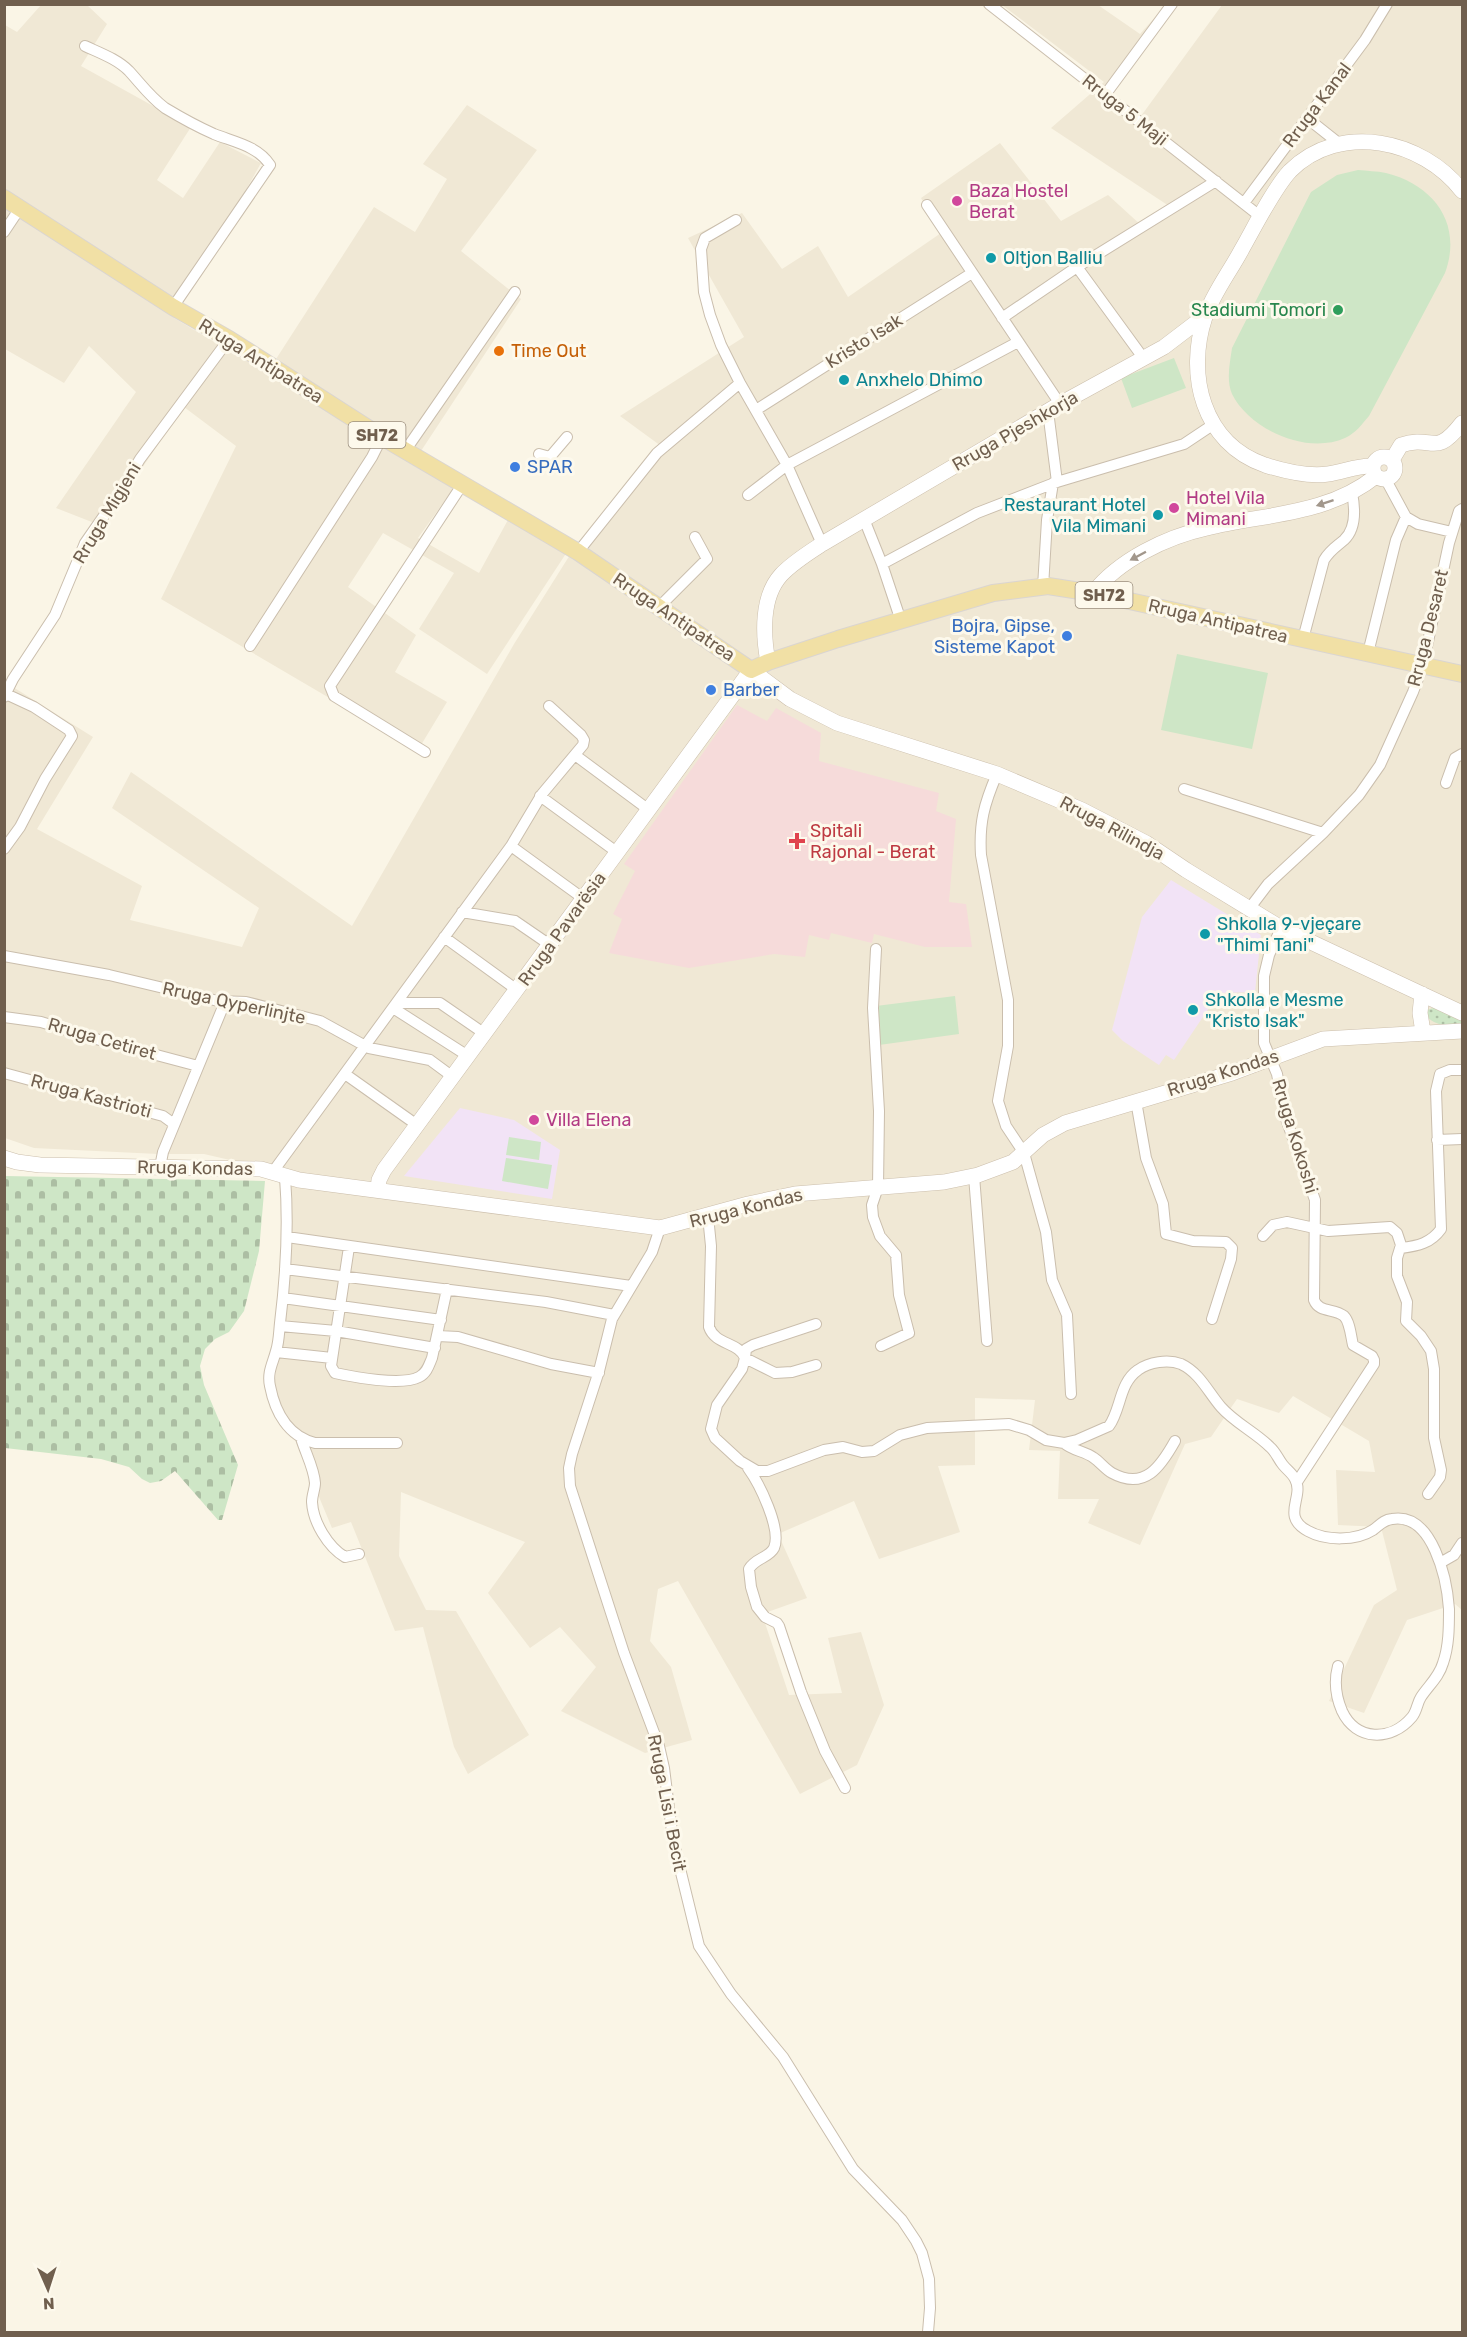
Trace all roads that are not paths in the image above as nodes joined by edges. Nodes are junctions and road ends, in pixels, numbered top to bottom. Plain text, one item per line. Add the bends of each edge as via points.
1 (989, 4) edge
2 (1172, 4) edge
3 (1387, 4) edge
4 (85, 46) dead end
5 (1105, 95) junction
6 (1307, 118) junction
7 (1341, 145) junction
8 (1216, 181) junction
9 (1462, 191) edge
10 (4, 198) edge
11 (1244, 203) junction
12 (927, 205) dead end
13 (20, 208) junction
14 (1261, 217) junction
15 (736, 220) dead end
16 (4, 232) edge
17 (1077, 267) junction
18 (972, 273) junction
19 (515, 292) dead end
20 (173, 308) junction
21 (1206, 315) junction
22 (1002, 318) junction
23 (229, 339) junction
24 (1018, 342) junction
25 (1144, 359) junction
26 (740, 383) junction
27 (1054, 407) junction
28 (1462, 408) edge
29 (756, 410) junction
30 (1462, 423) edge
31 (1215, 424) junction
32 (1452, 436) junction
33 (382, 437) junction
34 (567, 437) dead end
35 (405, 451) junction
36 (539, 454) dead end
37 (787, 465) junction
38 (1378, 474) junction
39 (1055, 482) junction
40 (462, 485) junction
41 (1352, 494) junction
42 (748, 495) dead end
43 (1462, 509) edge
44 (1406, 517) junction
45 (864, 519) junction
46 (1452, 532) junction
47 (695, 537) dead end
48 (822, 544) junction
49 (578, 552) junction
50 (882, 564) junction
51 (1043, 587) junction
52 (1093, 592) junction
53 (659, 607) junction
54 (901, 621) junction
55 (1303, 639) junction
56 (250, 646) dead end
57 (1368, 653) junction
58 (768, 662) junction
59 (1423, 665) junction
60 (751, 669) junction
61 (1462, 674) edge
62 (5, 695) edge
63 (549, 706) dead end
64 (425, 752) dead end
65 (1462, 754) edge
66 (575, 755) junction
67 (996, 774) junction
68 (1446, 783) dead end
69 (1184, 789) dead end
70 (540, 796) junction
71 (650, 810) junction
72 (1323, 833) junction
73 (511, 846) junction
74 (4, 849) edge
75 (618, 853) junction
76 (584, 899) junction
77 (1249, 909) junction
78 (462, 912) junction
79 (1281, 928) junction
80 (444, 937) junction
81 (550, 945) junction
82 (876, 949) dead end
83 (4, 956) edge
84 (517, 990) junction
85 (1422, 994) junction
86 (225, 1002) junction
87 (395, 1005) junction
88 (1462, 1013) edge
89 (4, 1017) edge
90 (1462, 1031) edge
91 (1424, 1032) junction
92 (484, 1034) junction
93 (365, 1046) junction
94 (468, 1056) junction
95 (1270, 1059) junction
96 (198, 1066) junction
97 (1462, 1070) edge
98 (4, 1073) edge
99 (345, 1074) junction
100 (453, 1077) junction
101 (1136, 1101) junction
102 (174, 1124) junction
103 (417, 1125) junction
104 (1462, 1139) edge
105 (1437, 1140) junction
106 (1024, 1154) junction
107 (4, 1158) edge
108 (28, 1164) junction
109 (4, 1165) edge
110 (160, 1167) junction
111 (279, 1175) junction
112 (974, 1176) junction
113 (878, 1187) junction
114 (378, 1190) junction
115 (708, 1216) junction
116 (1314, 1227) junction
117 (660, 1228) junction
118 (1263, 1236) dead end
119 (287, 1237) junction
120 (349, 1247) junction
121 (1401, 1248) junction
122 (285, 1269) junction
123 (345, 1277) junction
124 (631, 1286) junction
125 (447, 1289) junction
126 (283, 1298) junction
127 (340, 1305) junction
128 (614, 1315) junction
129 (1212, 1319) dead end
130 (441, 1320) junction
131 (816, 1324) dead end
132 (280, 1326) junction
133 (336, 1331) junction
134 (438, 1336) junction
135 (987, 1341) dead end
136 (881, 1346) dead end
137 (435, 1348) junction
138 (276, 1352) junction
139 (332, 1358) junction
140 (745, 1358) junction
141 (816, 1365) dead end
142 (599, 1373) junction
143 (1071, 1394) dead end
144 (301, 1438) junction
145 (1175, 1441) dead end
146 (397, 1443) dead end
147 (1064, 1443) junction
148 (746, 1466) junction
149 (1297, 1482) junction
150 (1428, 1494) dead end
151 (1462, 1543) edge
152 (359, 1554) dead end
153 (1440, 1563) junction
154 (1338, 1666) dead end
155 (845, 1788) dead end
156 (928, 2332) edge

1 - 5 street, Rruga 5 Maji
2 - 5 street
3 - 6 street, Rruga Kanal
4 - 20 street via 128,71 165,108 255,150 270,165
5 - 8 street, Rruga 5 Maji
6 - 7 street
6 - 11 street, Rruga Kanal
7 - 9 street via 1380,143 1406,148 1435,164
7 - 14 street via 1315,154 1289,172
8 - 11 street, Rruga 5 Maji
8 - 17 street
10 - 13 main road, Rruga Antipatrea / SH72
11 - 14 street, Rruga 5 Maji
12 - 18 street
13 - 16 street
13 - 20 main road, Rruga Antipatrea / SH72
14 - 21 street
15 - 26 street via 705,238 701,249 710,315
17 - 22 street
17 - 25 street
18 - 22 street
18 - 29 street, Kristo Isak
19 - 35 street
20 - 23 main road, Rruga Antipatrea / SH72
21 - 25 street, Rruga Pjeshkorja
21 - 31 street via 1198,344 1197,370 1202,400
22 - 24 street
23 - 33 main road, Rruga Antipatrea / SH72
23 - 62 street, Rruga Migjeni via 140,459 85,543 55,615
24 - 27 street
24 - 37 street
25 - 27 street, Rruga Pjeshkorja
26 - 29 street
26 - 49 street via 657,453
27 - 39 street
27 - 45 street, Rruga Pjeshkorja
28 - 32 street
29 - 37 street
30 - 32 street
31 - 38 street via 1237,449 1264,465 1316,475
31 - 39 street via 1184,444
32 - 38 street via 1442,443 1401,445 1392,460 1378,458
33 - 35 main road, Rruga Antipatrea / SH72
33 - 56 street
34 - 36 street via 550,457
35 - 40 main road, Rruga Antipatrea / SH72
37 - 42 street
37 - 48 street
38 - 41 street
38 - 44 street
39 - 50 street via 977,513
39 - 51 street via 1047,520
40 - 49 main road, Rruga Antipatrea / SH72
40 - 64 street via 330,686 334,696
41 -> 52 street via 1305,509 1183,535 1120,567
41 - 55 street via 1353,525 1324,560
43 - 46 street, Rruga Desaret
44 - 46 street
44 - 57 street via 1396,540
45 - 48 street, Rruga Pjeshkorja
45 - 50 street
46 - 59 street, Rruga Desaret
47 - 53 street via 707,559
48 - 58 street, Rruga Pjeshkorja via 785,571 771,590 765,628
49 - 53 main road, Rruga Antipatrea / SH72
50 - 54 street
51 - 52 main road, Rruga Antipatrea / SH72
51 - 54 main road, Rruga Antipatrea / SH72 via 993,593
52 - 55 main road, Rruga Antipatrea / SH72
53 - 60 main road, Rruga Antipatrea / SH72
54 - 58 main road, Rruga Antipatrea / SH72
55 - 57 main road, Rruga Antipatrea / SH72
57 - 59 main road, Rruga Antipatrea / SH72
58 - 60 main road, Rruga Antipatrea / SH72
59 - 61 main road, Rruga Antipatrea / SH72
59 - 72 street, Rruga Desaret via 1372,779
60 - 67 street, Rruga Rilindja via 790,699 837,723
60 - 71 street, Rruga Pavarësia
62 - 74 street via 34,707 72,736
63 - 66 street via 582,737 583,745
65 - 68 street via 1455,758
66 - 70 street
66 - 71 street
67 - 77 street, Rruga Rilindja via 1146,843
67 - 106 street via 983,808 980,837 1008,1000 1009,1031 998,1101 1005,1126
69 - 72 street
70 - 73 street
70 - 75 street
71 - 75 street, Rruga Pavarësia
72 - 77 street, Rruga Desaret via 1268,884
73 - 76 street
73 - 78 street
75 - 76 street, Rruga Pavarësia
76 - 81 street, Rruga Pavarësia
77 - 79 street, Rruga Rilindja
78 - 80 street
78 - 81 street via 515,921
79 - 85 street, Rruga Rilindja
79 - 95 street, Rruga Kokoshi via 1264,976 1264,1043
80 - 84 street
80 - 87 street
81 - 84 street, Rruga Pavarësia
82 - 113 street via 873,1008 879,1111
83 - 86 street, Rruga Qyperlinjte
84 - 92 street, Rruga Pavarësia
85 - 88 street, Rruga Rilindja
85 - 91 street
86 - 93 street, Rruga Qyperlinjte via 246,1002 320,1021
86 - 96 street
87 - 92 street via 440,1003
87 - 93 street
87 - 94 street
89 - 96 street, Rruga Cetiret via 41,1022
90 - 91 street, Rruga Kondas
91 - 95 street, Rruga Kondas via 1323,1039
92 - 94 street, Rruga Pavarësia
93 - 99 street
93 - 100 street, Rruga Qyperlinjte via 430,1060
94 - 100 street, Rruga Pavarësia
95 - 101 street, Rruga Kondas
95 - 116 street, Rruga Kokoshi via 1279,1081 1285,1116 1315,1200
96 - 102 street
97 - 105 street via 1444,1071 1438,1079
98 - 102 street, Rruga Kastrioti via 163,1116
99 - 103 street
99 - 111 street
100 - 103 street, Rruga Pavarësia
101 - 106 street, Rruga Kondas via 1054,1127
101 - 129 street via 1146,1158 1163,1204 1166,1234 1193,1241 1219,1240 1232,1248
102 - 110 street
103 - 114 street, Rruga Pavarësia via 381,1175
104 - 105 street
105 - 121 street via 1441,1228 1419,1246
106 - 112 street, Rruga Kondas via 1005,1166
106 - 143 street via 1046,1232 1052,1280 1067,1315
107 - 108 street, Rruga Kondas
108 - 109 street
108 - 110 street, Rruga Kondas
110 - 111 street, Rruga Kondas via 261,1169
111 - 114 street, Rruga Kondas
111 - 119 street
112 - 113 street, Rruga Kondas
112 - 135 street
113 - 115 street, Rruga Kondas via 795,1194
113 - 136 street via 872,1205 873,1218 880,1236 896,1255 909,1333
114 - 117 street, Rruga Kondas
115 - 117 street, Rruga Kondas
115 - 140 street via 709,1327 716,1339 739,1350
116 - 118 street via 1278,1223
116 - 121 street via 1336,1231 1390,1227 1400,1239
116 - 149 street, Rruga Kokoshi via 1316,1305 1347,1320 1353,1345 1372,1356 1374,1364
117 - 124 street, Rruga Lisi i Becit via 652,1252
119 - 120 street
119 - 122 street
120 - 123 street
120 - 124 street
121 - 150 street via 1398,1276 1407,1302 1406,1321 1431,1351 1434,1369 1434,1438 1441,1470
122 - 123 street
122 - 126 street
123 - 125 street
123 - 127 street
124 - 128 street, Rruga Lisi i Becit
125 - 128 street
125 - 130 street
126 - 127 street
126 - 132 street
127 - 130 street
127 - 133 street
128 - 142 street, Rruga Lisi i Becit
130 - 134 street
131 - 140 street via 753,1345 746,1349
132 - 133 street
132 - 138 street
133 - 137 street
133 - 139 street
134 - 137 street
134 - 142 street via 458,1337 550,1364
137 - 139 street via 425,1372 412,1379 371,1379 335,1373
138 - 139 street
138 - 144 street via 269,1384 283,1422
140 - 141 street via 775,1373
140 - 148 street via 742,1369 717,1405 711,1429 715,1438
142 - 156 street, Rruga Lisi i Becit via 572,1454 570,1486 659,1746 672,1840 694,1934 713,1970 783,2057 853,2169 902,2220 916,2241 928,2279
144 - 146 street via 315,1443
144 - 152 street via 315,1483 314,1513 323,1532 345,1557
145 - 147 street via 1157,1469 1136,1478 1113,1474 1094,1457
147 - 148 street via 1044,1440 1016,1425 939,1426 900,1434 868,1452 824,1450 768,1471
147 - 149 street via 1108,1426 1135,1372 1149,1365 1172,1362 1192,1371 1226,1413 1271,1447
148 - 155 street via 761,1488 775,1535 772,1551 749,1569 754,1599 760,1613 779,1626 825,1751
149 - 153 street via 1294,1513 1306,1530 1347,1538 1361,1536 1383,1521 1399,1518 1425,1532
151 - 153 street via 1454,1555
153 - 154 street via 1449,1608 1448,1642 1438,1675 1422,1695 1414,1715 1379,1736 1352,1726 1338,1698

